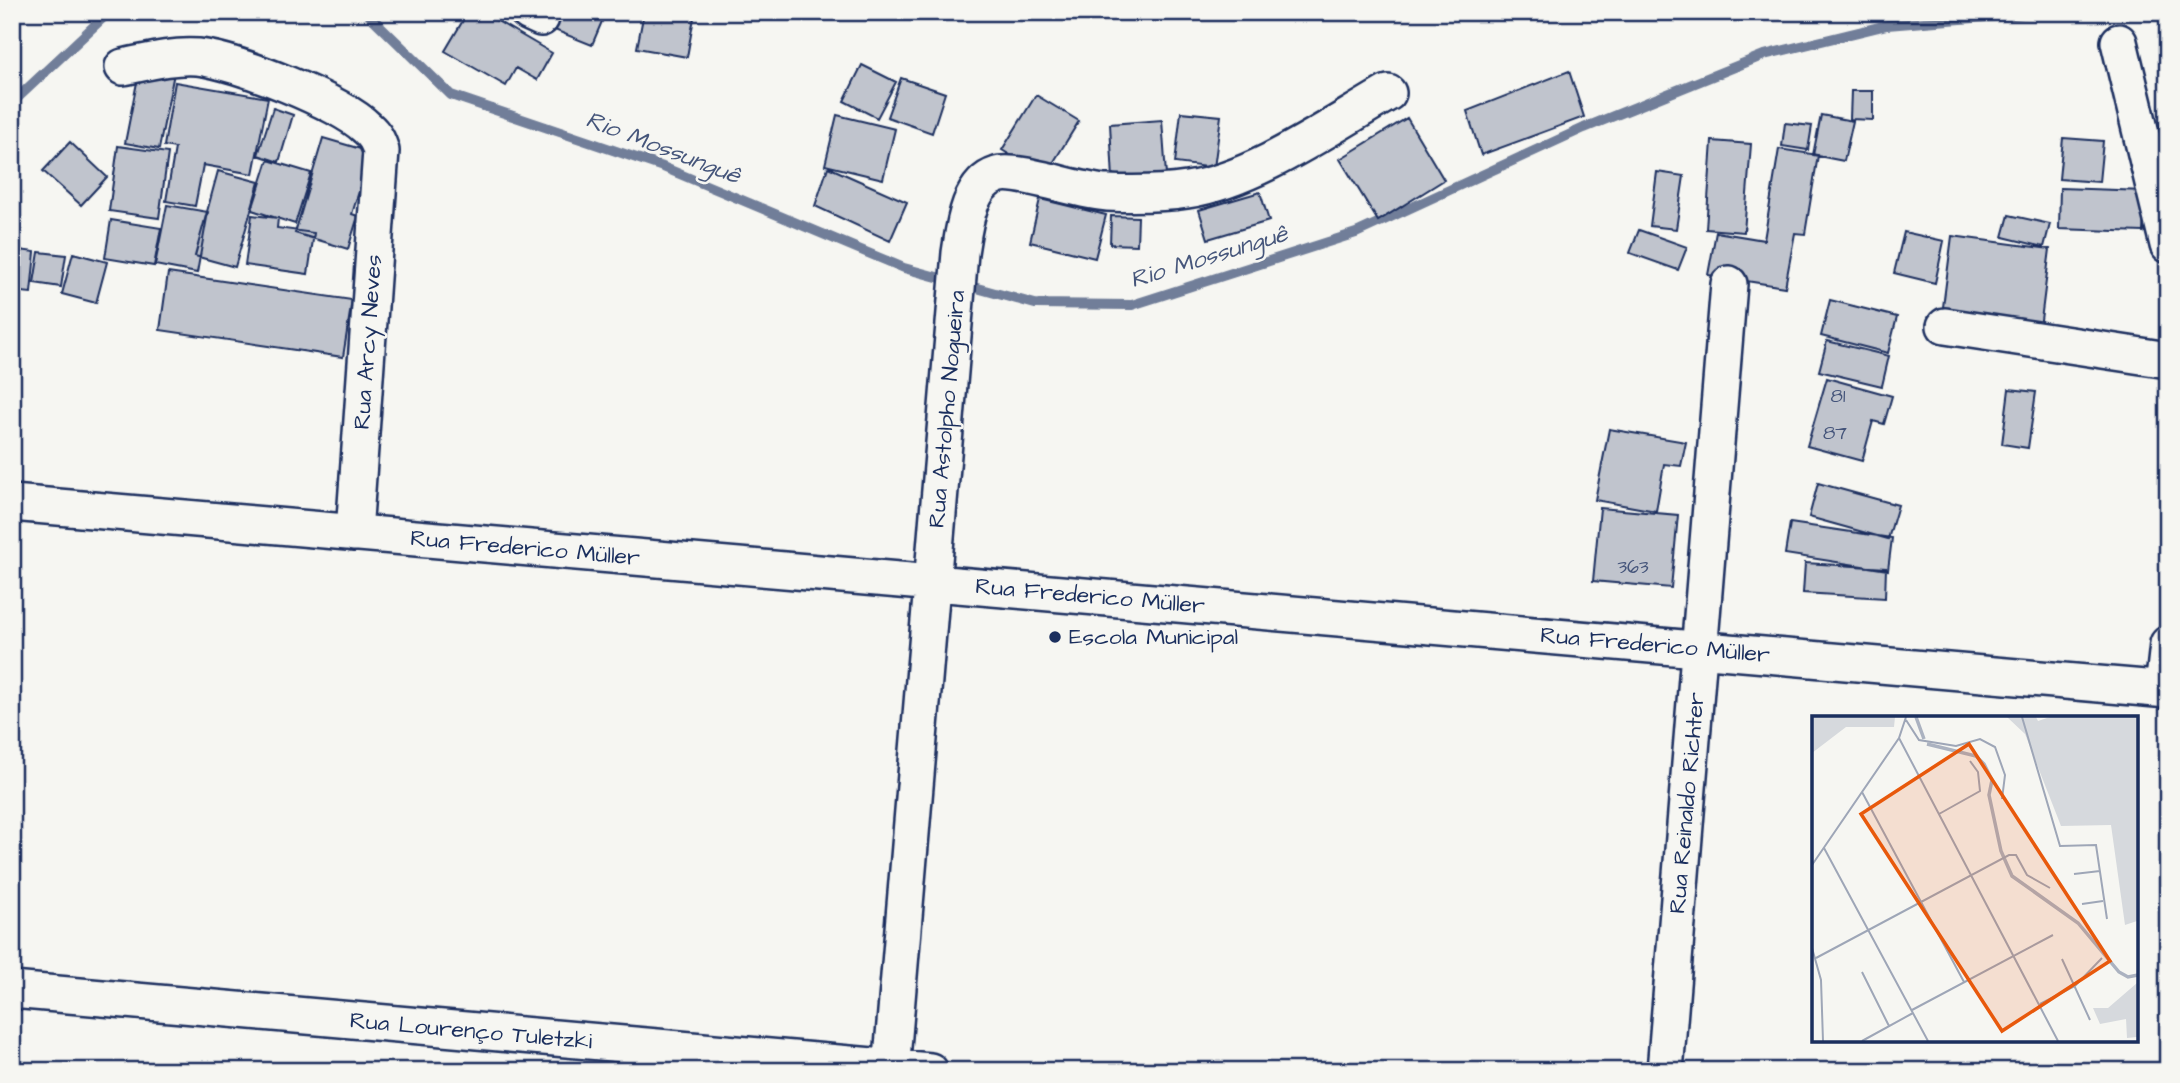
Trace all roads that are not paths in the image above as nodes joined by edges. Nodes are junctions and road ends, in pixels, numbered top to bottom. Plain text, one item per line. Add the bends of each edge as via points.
1 (2119, 42) dead end
2 (123, 67) dead end
3 (1388, 93) dead end
4 (2168, 245) edge
5 (1730, 284) dead end
6 (1945, 327) dead end
7 (2168, 360) edge
8 (12, 503) edge
9 (354, 533) junction
10 (932, 583) junction
11 (2168, 644) edge
12 (1699, 649) junction
13 (2165, 690) edge
14 (12, 990) edge
15 (891, 1069) edge
16 (930, 1071) edge
17 (1665, 1071) edge

1 - 4 street
2 - 9 street, Rua Arcy Neves via 197,57 241,66 341,111 377,138 381,151
3 - 10 street, Rua Astolpho Nogueira via 1260,166 1188,190 1103,193 1014,174 997,174 982,184 964,224 960,253
5 - 12 street, Rua Reinaldo Richter
6 - 7 street
8 - 9 street, Rua Frederico Müller
9 - 10 street, Rua Frederico Müller
10 - 12 street, Rua Frederico Müller
10 - 15 street, Rua Astolpho Nogueira
11 - 13 street
12 - 13 street, Rua Frederico Müller
12 - 17 street, Rua Reinaldo Richter
14 - 15 street, Rua Lourenço Tuletzki
15 - 16 street, Rua Lourenço Tuletzki

